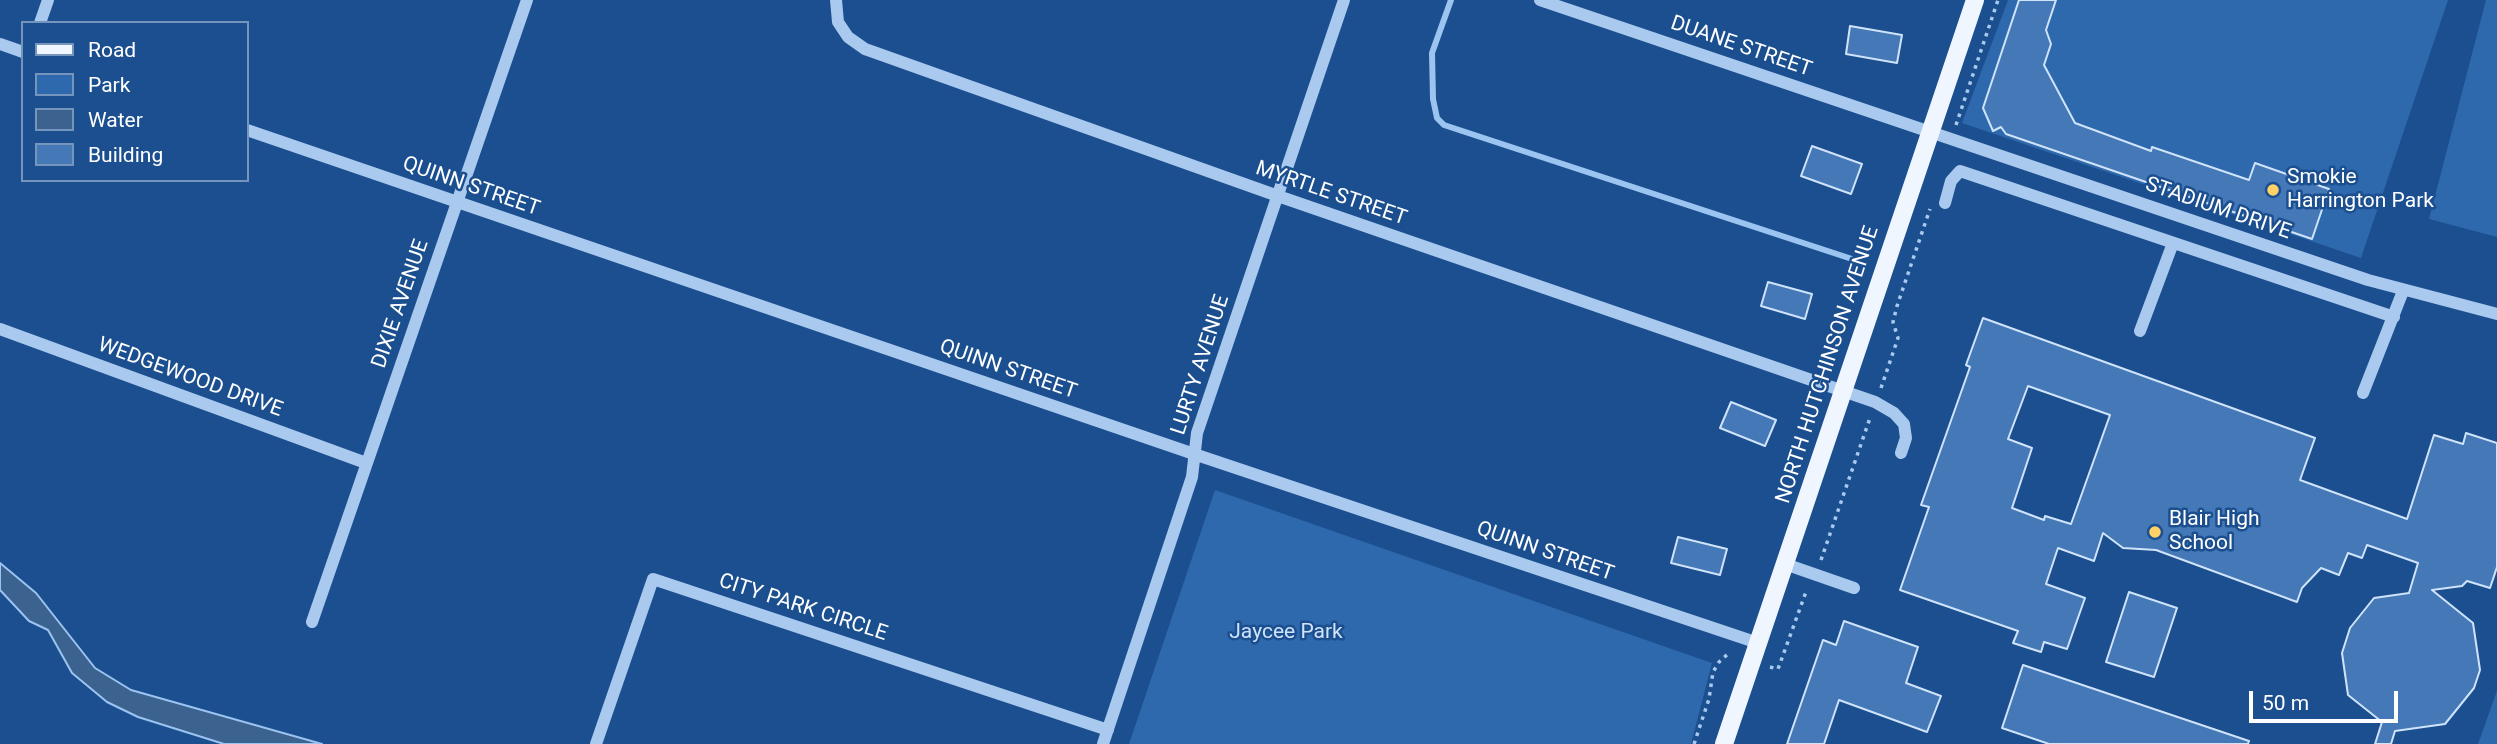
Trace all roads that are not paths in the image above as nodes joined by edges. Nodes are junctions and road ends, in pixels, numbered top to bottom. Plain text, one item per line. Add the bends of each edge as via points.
1 (48, 0) edge
2 (527, 0) edge
3 (836, 0) edge
4 (1344, 0) edge
5 (1540, 0) edge
6 (1975, 0) edge
7 (41, 21) edge
8 (0, 44) edge
9 (21, 51) edge
10 (248, 130) edge
11 (1930, 132) junction
12 (1278, 196) junction
13 (457, 203) junction
14 (1945, 203) dead end
15 (2173, 243) junction
16 (2403, 291) junction
17 (2497, 314) edge
18 (2394, 317) junction
19 (0, 329) edge
20 (2140, 331) dead end
21 (1843, 391) junction
22 (2363, 393) dead end
23 (1901, 453) dead end
24 (1194, 454) junction
25 (366, 463) junction
26 (1785, 564) junction
27 (1854, 587) dead end
28 (312, 622) dead end
29 (1758, 643) junction
30 (1108, 730) junction
31 (596, 744) edge
32 (1103, 744) edge
33 (1724, 744) edge

1 - 7 street
2 - 13 street, DIXIE AVENUE
3 - 12 street, MYRTLE STREET via 838,22 848,37 865,49
4 - 12 street, LURTY AVENUE
5 - 11 street, DUANE STREET
6 - 11 main road, NORTH HUTCHINSON AVENUE
8 - 9 street
10 - 13 street, QUINN STREET
11 - 16 street, STADIUM DRIVE
11 - 21 main road, NORTH HUTCHINSON AVENUE
12 - 21 street, MYRTLE STREET
12 - 24 street, LURTY AVENUE via 1197,433
13 - 24 street, QUINN STREET
13 - 25 street, DIXIE AVENUE
14 - 15 street via 1959,171
15 - 18 street
15 - 20 street
16 - 17 street, STADIUM DRIVE
16 - 18 street
18 - 22 street
19 - 25 street, WEDGEWOOD DRIVE
21 - 23 street, MYRTLE STREET via 1886,407 1900,418 1906,431
21 - 26 main road, NORTH HUTCHINSON AVENUE
24 - 29 street, QUINN STREET
24 - 30 street, LURTY AVENUE via 1192,477
25 - 28 street, DIXIE AVENUE
26 - 27 street
26 - 29 main road, NORTH HUTCHINSON AVENUE
29 - 33 main road, NORTH HUTCHINSON AVENUE
30 - 31 street, CITY PARK CIRCLE via 653,579
30 - 32 street, LURTY AVENUE

